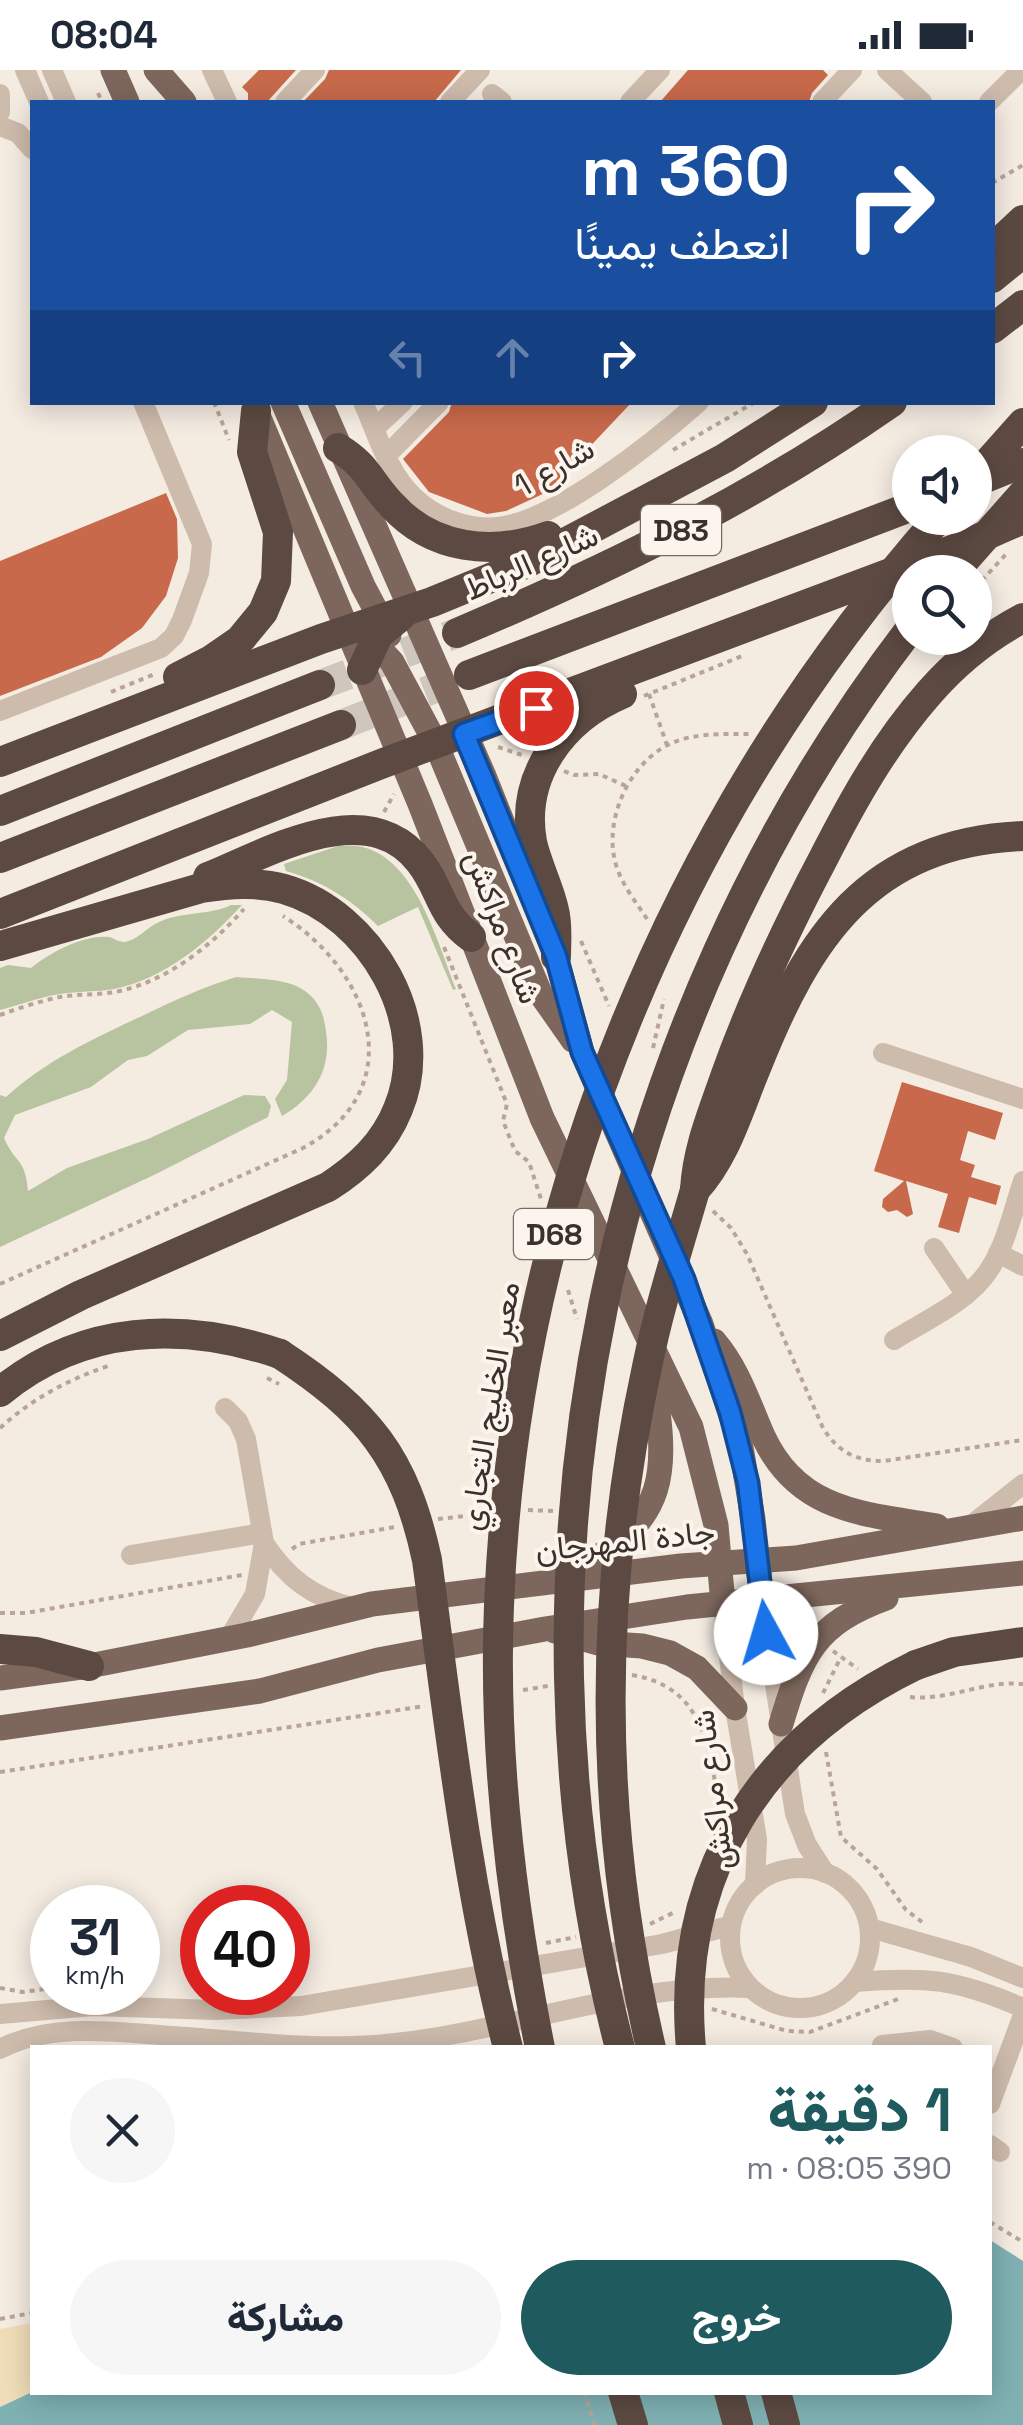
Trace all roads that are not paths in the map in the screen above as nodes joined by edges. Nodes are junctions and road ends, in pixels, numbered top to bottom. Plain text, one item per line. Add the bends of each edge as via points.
1 (25, 70) edge
2 (52, 70) edge
3 (113, 70) edge
4 (156, 70) edge
5 (176, 70) edge
6 (315, 70) edge
7 (480, 70) edge
8 (660, 70) edge
9 (852, 70) edge
10 (887, 70) edge
11 (1021, 70) edge
12 (218, 72) edge
13 (0, 94) edge
14 (38, 100) edge
15 (65, 100) edge
16 (126, 100) edge
17 (185, 100) edge
18 (186, 100) edge
19 (227, 100) edge
20 (290, 100) edge
21 (452, 100) edge
22 (632, 100) edge
23 (824, 100) edge
24 (920, 100) edge
25 (992, 100) edge
26 (0, 112) edge
27 (1023, 220) edge
28 (995, 246) edge
29 (1023, 254) edge
30 (995, 276) edge
31 (1023, 305) edge
32 (995, 327) edge
33 (144, 405) edge
34 (264, 405) edge
35 (321, 405) edge
36 (365, 405) edge
37 (400, 405) edge
38 (436, 405) edge
39 (695, 405) edge
40 (808, 405) edge
41 (887, 405) edge
42 (1023, 423) edge
43 (375, 428) junction
44 (338, 448) junction
45 (386, 456) junction
46 (992, 459) edge
47 (1023, 463) edge
48 (992, 473) edge
49 (1023, 494) edge
50 (659, 495) junction
51 (892, 513) edge
52 (1023, 519) edge
53 (925, 535) edge
54 (969, 555) edge
55 (410, 609) junction
56 (1023, 618) edge
57 (456, 633) tunnel mouth
58 (370, 638) junction
59 (892, 654) edge
60 (672, 657) junction
61 (470, 675) tunnel mouth
62 (320, 685) tunnel mouth
63 (0, 711) edge
64 (130, 714) junction
65 (341, 725) tunnel mouth
66 (450, 739) junction
67 (400, 757) junction
68 (0, 762) edge
69 (0, 812) edge
70 (1023, 836) edge
71 (0, 858) edge
72 (154, 900) junction
73 (0, 914) edge
74 (457, 941) junction
75 (0, 946) edge
76 (556, 956) junction
77 (582, 1052) junction
78 (882, 1053) dead end
79 (1023, 1099) edge
80 (1023, 1181) edge
81 (695, 1190) junction
82 (934, 1248) dead end
83 (998, 1252) junction
84 (1023, 1268) edge
85 (1023, 1286) edge
86 (966, 1295) junction
87 (701, 1324) junction
88 (647, 1332) junction
89 (0, 1336) edge
90 (894, 1340) dead end
91 (0, 1392) edge
92 (225, 1408) dead end
93 (1023, 1484) edge
94 (1023, 1518) edge
95 (964, 1529) junction
96 (266, 1549) junction
97 (131, 1555) dead end
98 (758, 1560) junction
99 (719, 1563) junction
100 (1023, 1573) edge
101 (559, 1581) junction
102 (920, 1586) junction
103 (762, 1601) junction
104 (722, 1604) junction
105 (352, 1608) junction
106 (545, 1629) junction
107 (229, 1638) junction
108 (1023, 1642) edge
109 (0, 1649) edge
110 (89, 1666) junction
111 (0, 1678) edge
112 (735, 1708) junction
113 (780, 1724) junction
114 (6, 1730) edge
115 (825, 1873) junction
116 (755, 1885) junction
117 (729, 1926) junction
118 (870, 1928) junction
119 (1023, 1978) edge
120 (855, 1982) junction
121 (750, 1988) junction
122 (1023, 2011) edge
123 (0, 2014) edge
124 (305, 2045) edge
125 (380, 2045) edge
126 (507, 2045) edge
127 (539, 2045) edge
128 (619, 2045) edge
129 (649, 2045) edge
130 (691, 2045) edge
131 (882, 2045) edge
132 (944, 2045) edge
133 (0, 2050) edge
134 (992, 2093) edge
135 (625, 2395) edge
136 (730, 2395) edge
137 (777, 2395) edge
138 (633, 2425) edge
139 (738, 2425) edge
140 (785, 2425) edge

1 - 14 street
2 - 15 street
3 - 16 main road
4 - 17 main road
5 - 18 main road
6 - 20 street
7 - 21 street
8 - 22 street
9 - 23 street
10 - 24 street
11 - 25 street
12 - 19 street
13 - 26 street
27 - 28 highway
29 - 30 highway
31 - 32 highway
33 - 63 street via 202,544 182,620 161,648
34 - 58 main road, شارع مراكش
34 - 64 highway via 252,452 279,548 270,596 240,640
35 - 44 main road, شارع مراكش
36 - 43 street, شارع 1
37 - 43 street
38 - 45 street
39 - 45 street, شارع 1 via 595,481 544,512 496,527 471,526 428,508
40 - 50 highway
41 - 57 highway, شارع الرباط / D83 via 786,471 612,566
42 - 46 highway
43 - 45 street, شارع 1
44 - 50 highway via 362,463 406,519 474,548 529,543
44 - 55 main road, شارع مراكش
47 - 48 highway
49 - 54 highway, bridge
50 - 55 highway via 527,563
51 - 61 highway, D83
52 - 60 highway
53 - 127 highway, معبر الخليج التجاري / D68, bridge via 786,715 680,897 598,1091 539,1293 506,1501 499,1712 518,1921
55 - 58 highway
55 - 66 main road, شارع مراكش
56 - 81 highway via 964,657 929,692 851,805 748,1015 698,1154
58 - 64 highway
58 - 66 main road
58 - 67 main road, شارع مراكش
59 - 128 highway, D68, bridge via 828,746 728,928 687,1021 622,1218 600,1319 573,1524 571,1730 580,1833
60 - 66 highway
60 - 76 highway via 644,683 573,722 537,779 530,829 555,913
62 - 69 highway
64 - 68 highway
65 - 71 highway
66 - 67 highway
66 - 76 main road, شارع مراكش
66 - 77 main road via 540,993
67 - 73 highway
67 - 74 main road, شارع مراكش
70 - 81 highway via 941,848 898,868 828,929 779,1015 716,1166
72 - 74 highway via 318,834 362,829 414,855
72 - 75 highway
72 - 89 highway via 258,884 310,899 355,931 390,981 402,1013 408,1046 399,1107 371,1154 328,1187
74 - 88 main road, شارع مراكش
76 - 77 main road, شارع مراكش
77 - 87 main road, شارع مراكش
78 - 79 street
80 - 83 street
81 - 129 highway, bridge via 635,1424 609,1672 615,1839
82 - 86 street
83 - 84 street
83 - 86 street
84 - 85 street
86 - 90 street
87 - 95 main road via 731,1361 770,1449 804,1489 847,1510
87 - 98 main road, شارع مراكش via 740,1447
88 - 99 main road, شارع مراكش via 702,1459
88 - 101 main road via 663,1445 656,1488 624,1540
91 - 126 highway, bridge via 71,1350 140,1334 211,1335 351,1406 370,1428 402,1476 418,1517 467,1844
92 - 96 street via 246,1439
93 - 95 street
94 - 95 main road, جادة المهرجان
95 - 98 main road, جادة المهرجان
96 - 97 street
96 - 105 street via 309,1591
96 - 107 street via 256,1594
98 - 99 main road, جادة المهرجان
98 - 103 main road, شارع مراكش
99 - 101 main road, جادة المهرجان
99 - 104 main road, شارع مراكش
100 - 102 main road
101 - 105 main road, جادة المهرجان
102 - 103 main road
102 - 113 main road via 828,1627 800,1666
103 - 104 main road
103 - 113 street, شارع مراكش
104 - 106 main road
104 - 112 street, شارع مراكش
105 - 107 main road, جادة المهرجان
106 - 112 main road via 670,1653 697,1668
106 - 114 main road via 378,1660 270,1689
107 - 110 main road, جادة المهرجان
108 - 130 highway, bridge via 954,1652 913,1678 876,1684 804,1737 747,1805 708,1885 696,1928
109 - 110 highway
110 - 111 main road, جادة المهرجان
112 - 116 street, شارع مراكش via 758,1839
113 - 115 street, شارع مراكش via 795,1814
115 - 116 street via 782,1872
115 - 118 street via 850,1888
116 - 117 street
117 - 121 street via 734,1966
117 - 123 street via 662,1944 301,2006 92,2006
118 - 119 street
118 - 120 street via 869,1955
120 - 121 street via 822,2003 797,2006 772,2002
120 - 122 street via 944,1980
121 - 125 street via 663,1990
122 - 134 street
124 - 133 street via 94,2031 29,2038
131 - 132 street
135 - 138 highway
136 - 139 highway
137 - 140 highway

